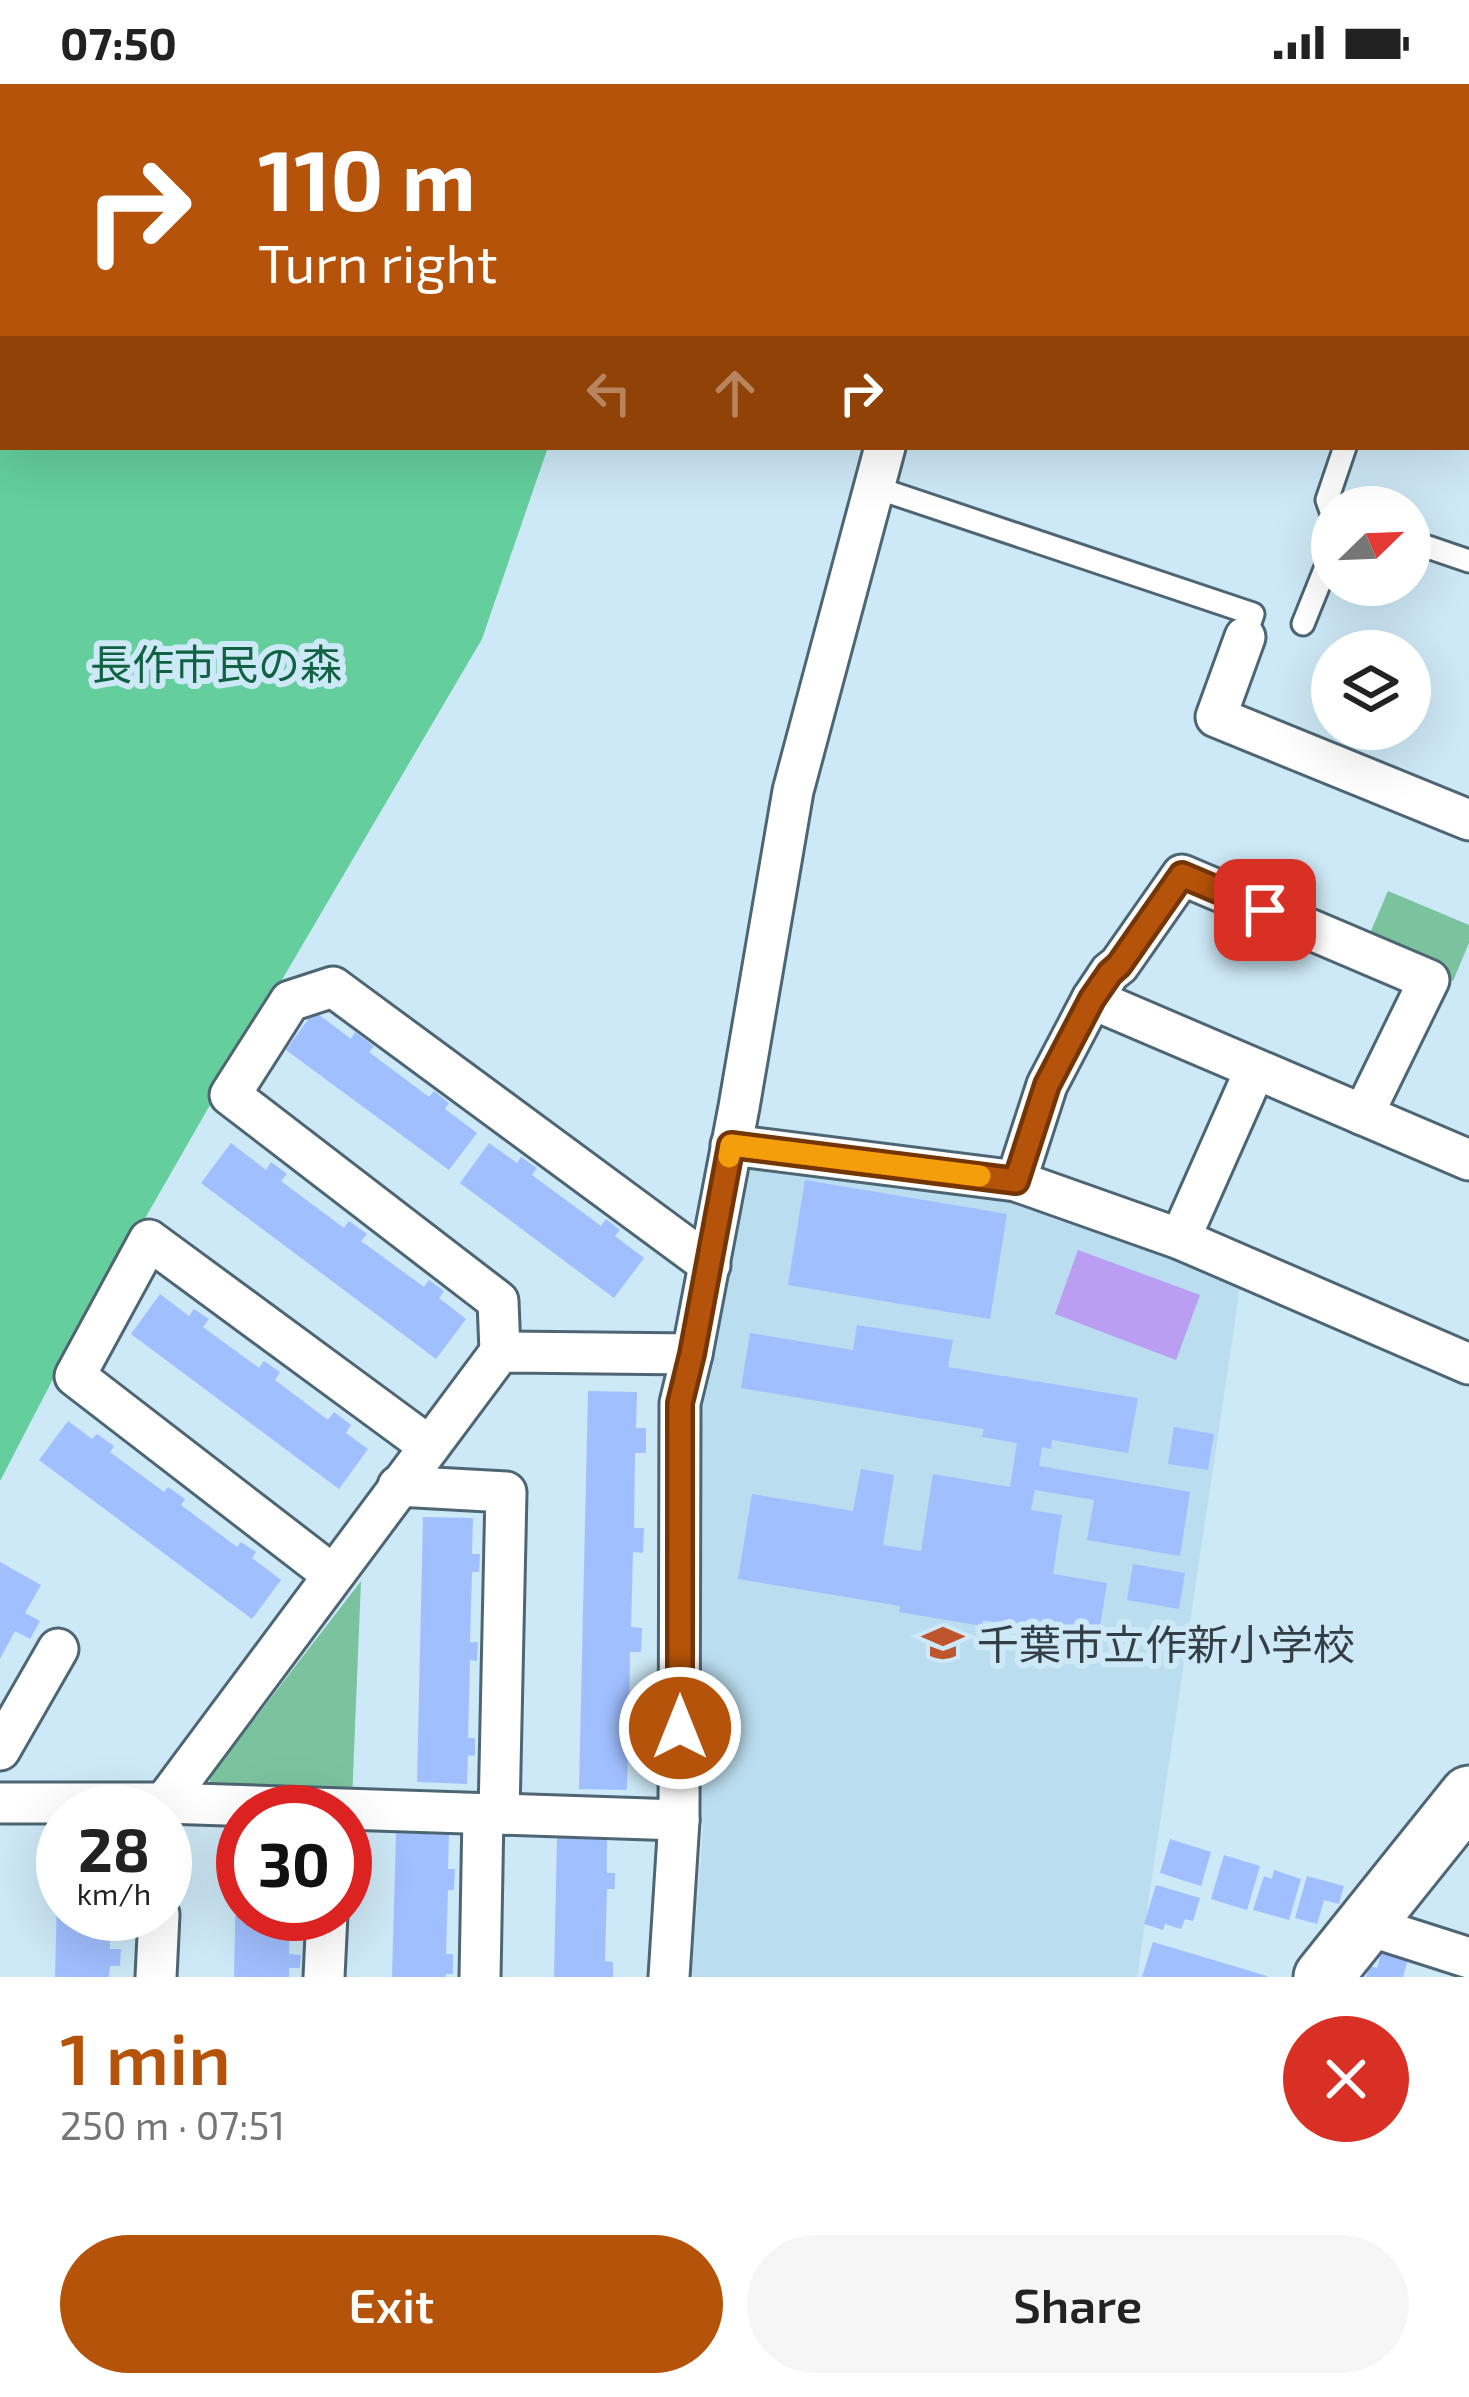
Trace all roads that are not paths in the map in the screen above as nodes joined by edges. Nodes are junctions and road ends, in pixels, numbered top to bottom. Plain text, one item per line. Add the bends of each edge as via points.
1 (884, 450) edge
2 (1344, 450) edge
3 (1332, 486) edge
4 (874, 487) junction
5 (1431, 548) edge
6 (1469, 561) edge
7 (1311, 604) edge
8 (1303, 624) dead end
9 (1245, 637) joint
10 (1469, 820) edge
11 (1092, 999) junction
12 (1256, 1070) junction
13 (1363, 1115) junction
14 (731, 1145) junction
15 (1469, 1160) edge
16 (1016, 1181) junction
17 (1180, 1239) junction
18 (710, 1265) junction
19 (500, 1352) junction
20 (692, 1354) junction
21 (1469, 1364) edge
22 (429, 1446) junction
23 (398, 1486) junction
24 (333, 1575) junction
25 (58, 1649) dead end
26 (0, 1750) edge
27 (180, 1785) edge
28 (1469, 1795) edge
29 (0, 1803) edge
30 (36, 1804) edge
31 (372, 1811) edge
32 (491, 1814) junction
33 (680, 1820) junction
34 (1366, 1925) junction
35 (158, 1941) edge
36 (326, 1941) edge
37 (1469, 1958) edge
38 (156, 1977) edge
39 (324, 1977) edge
40 (480, 1977) edge
41 (669, 1977) edge
42 (1323, 1977) edge

1 - 4 street
2 - 3 lane
4 - 9 lane via 1253,614
4 - 14 street via 793,791
5 - 6 lane
7 - 8 lane
9 - 10 street via 1216,717
11 - 12 street
11 - 13 street via 1182,875 1429,980
11 - 16 street via 1047,1085
12 - 13 street
12 - 17 street
13 - 15 street
14 - 16 street
14 - 18 street
16 - 17 street
17 - 21 street
18 - 19 street via 333,987 290,1001 230,1095 498,1301
18 - 20 street
19 - 20 street
19 - 22 street
20 - 33 street via 680,1403
22 - 23 street
22 - 24 street via 149,1240 76,1376
23 - 24 street
23 - 32 street via 506,1492
24 - 27 street
25 - 26 street
28 - 34 street
29 - 30 street
31 - 32 street
32 - 33 street
32 - 40 street
33 - 41 street
34 - 37 street
34 - 42 street
35 - 38 street
36 - 39 street

